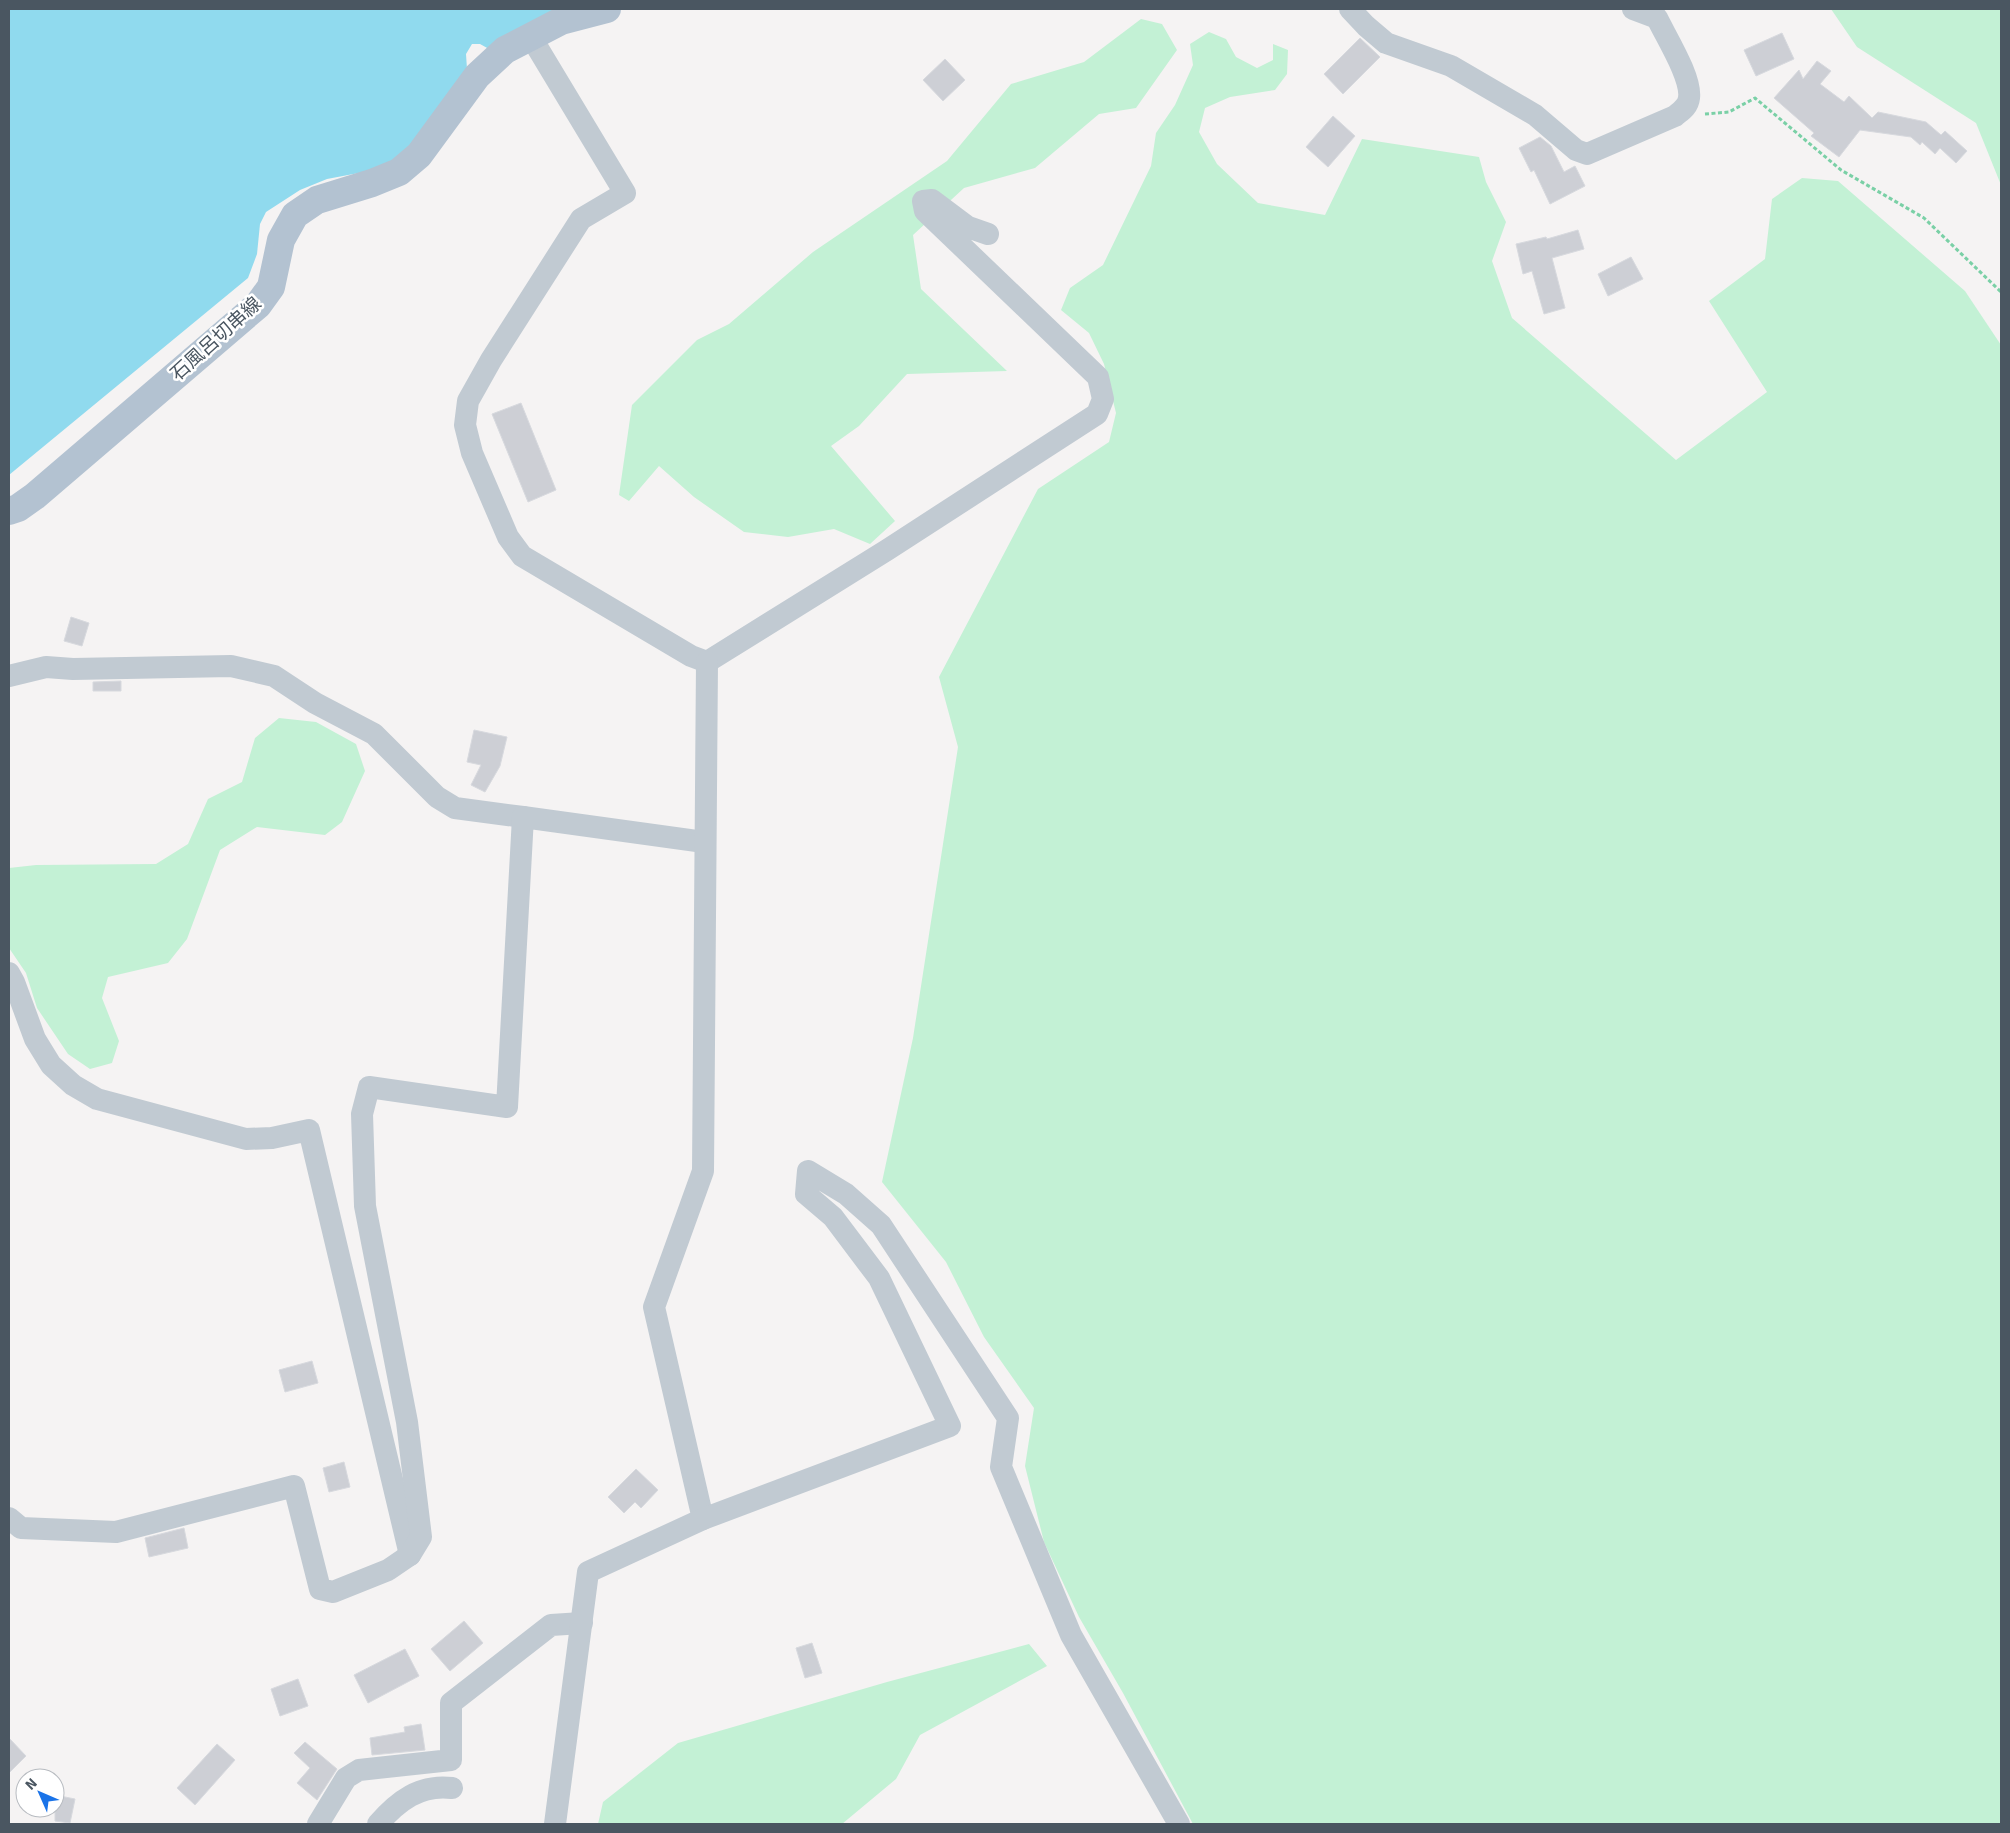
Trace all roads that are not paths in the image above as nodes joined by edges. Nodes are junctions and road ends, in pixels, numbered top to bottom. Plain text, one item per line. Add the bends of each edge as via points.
1 (607, 9) edge
2 (1350, 9) edge
3 (1633, 9) edge
4 (531, 36) junction
5 (988, 234) dead end
6 (9, 511) edge
7 (707, 662) junction
8 (9, 676) edge
9 (523, 817) junction
10 (704, 842) junction
11 (9, 973) edge
12 (9, 1518) edge
13 (703, 1519) junction
14 (410, 1554) junction
15 (582, 1623) junction
16 (452, 1788) dead end
17 (318, 1824) edge
18 (378, 1824) edge
19 (555, 1824) edge
20 (1179, 1824) edge

1 - 4 main road, 石風呂切串線 via 561,21
2 - 3 street via 1386,43 1451,66 1535,115 1576,150 1587,154 1675,116 1685,109 1690,99 1688,84 1657,18
4 - 6 main road, 石風呂切串線 via 505,50 477,76 419,155 399,172 317,200 295,215 281,240 271,287 258,305 35,496
4 - 7 street via 625,193 581,219 491,360 468,401 465,425 472,453 508,537 522,556 682,651
5 - 7 street via 968,227 932,200 923,201 925,211 1098,377 1103,399 1097,414
7 - 10 street
8 - 9 street via 46,666 73,669 231,666 274,676 315,703 374,734 437,797 456,808
9 - 10 street
9 - 14 street via 507,1108 369,1087 362,1114 365,1206 406,1422 421,1537
10 - 13 street via 703,1171 654,1307
11 - 14 street via 36,1040 51,1065 96,1100 246,1139 272,1138 310,1130
12 - 14 street via 22,1528 116,1532 294,1486 320,1589 333,1592 388,1570
13 - 15 street via 588,1572
13 - 20 street via 950,1426 879,1278 833,1217 806,1194 808,1171 846,1194 882,1225 1008,1418 1001,1467 1067,1626
15 - 17 street via 551,1625 451,1704 451,1760 359,1770 346,1778
15 - 19 street
16 - 18 street via 442,1786 415,1792

